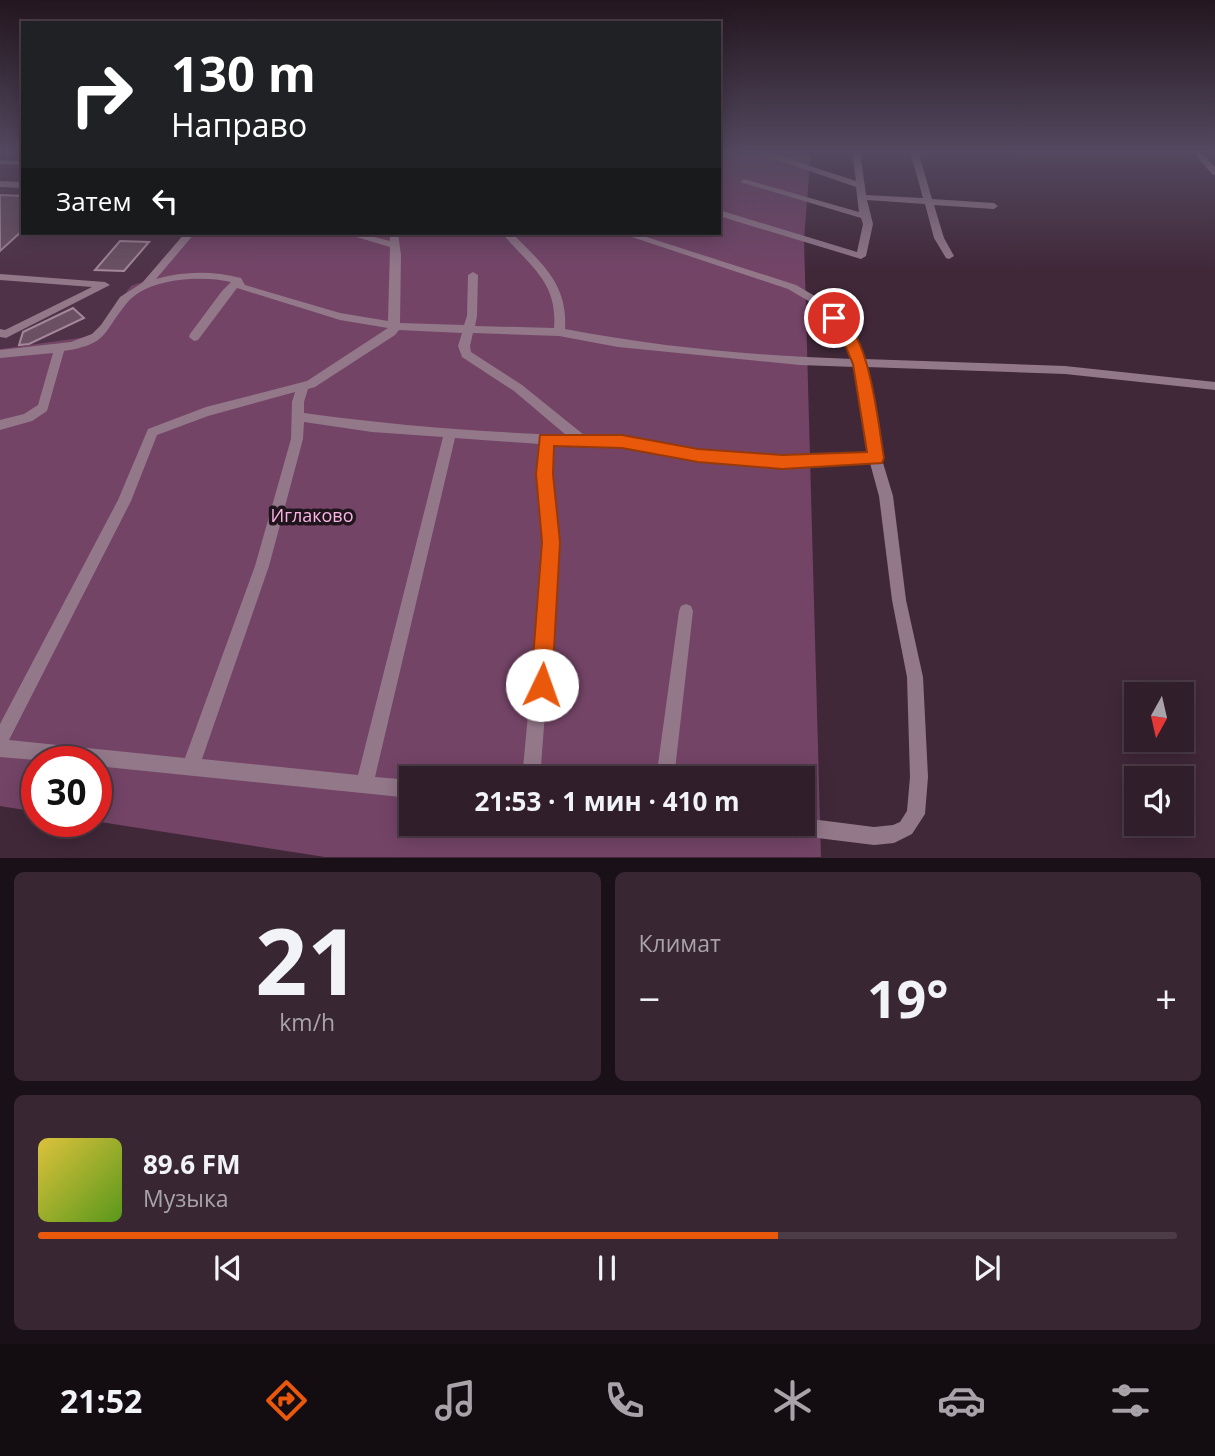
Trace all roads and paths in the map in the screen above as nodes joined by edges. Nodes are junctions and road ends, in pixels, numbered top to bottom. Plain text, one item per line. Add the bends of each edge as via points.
1 (776, 191) edge
2 (862, 191) edge
3 (927, 191) edge
4 (863, 197) junction
5 (930, 202) junction
6 (994, 206) dead end
7 (721, 214) edge
8 (865, 216) junction
9 (188, 235) edge
10 (356, 235) edge
11 (394, 235) edge
12 (509, 235) edge
13 (631, 235) edge
14 (395, 245) junction
15 (949, 256) dead end
16 (473, 275) dead end
17 (0, 277) edge
18 (238, 281) junction
19 (147, 284) junction
20 (396, 326) junction
21 (469, 328) junction
22 (559, 332) junction
23 (0, 333) edge
24 (194, 337) dead end
25 (60, 346) junction
26 (0, 354) edge
27 (860, 364) junction
28 (1215, 386) edge
29 (303, 387) junction
30 (299, 417) junction
31 (0, 425) edge
32 (450, 433) junction
33 (546, 439) junction
34 (580, 439) junction
35 (876, 458) junction
36 (686, 611) dead end
37 (0, 741) edge
38 (0, 748) edge
39 (532, 766) edge
40 (667, 766) edge
41 (190, 768) junction
42 (364, 785) junction
43 (399, 788) edge
44 (815, 829) edge

1 - 8 street
2 - 4 street
3 - 5 street
4 - 5 street
4 - 8 street
5 - 6 street
5 - 15 street
7 - 8 street via 861,256 868,223
9 - 19 street
10 - 14 street
11 - 14 street
12 - 22 street via 530,255 558,295
13 - 27 street via 792,287 821,304 847,333
14 - 20 street
16 - 21 street
17 - 23 street via 106,285
18 - 19 street via 180,278
18 - 20 street via 241,287 296,305
18 - 24 street
19 - 25 street via 127,297 94,339
20 - 21 street
20 - 29 street via 330,374
21 - 22 street
21 - 34 street via 466,354 518,388
22 - 27 street via 618,343
25 - 26 street
25 - 31 street via 43,408 28,418
27 - 28 street via 1065,370
27 - 35 street
29 - 30 street
29 - 37 street via 206,412 152,432 134,480
30 - 32 street
30 - 41 street via 262,566
32 - 33 street
32 - 42 street
33 - 34 street
33 - 39 street via 551,542
34 - 35 street via 782,462
35 - 44 street via 915,677 916,814 906,828 894,834
36 - 40 street
38 - 41 street
41 - 42 street
42 - 43 street

